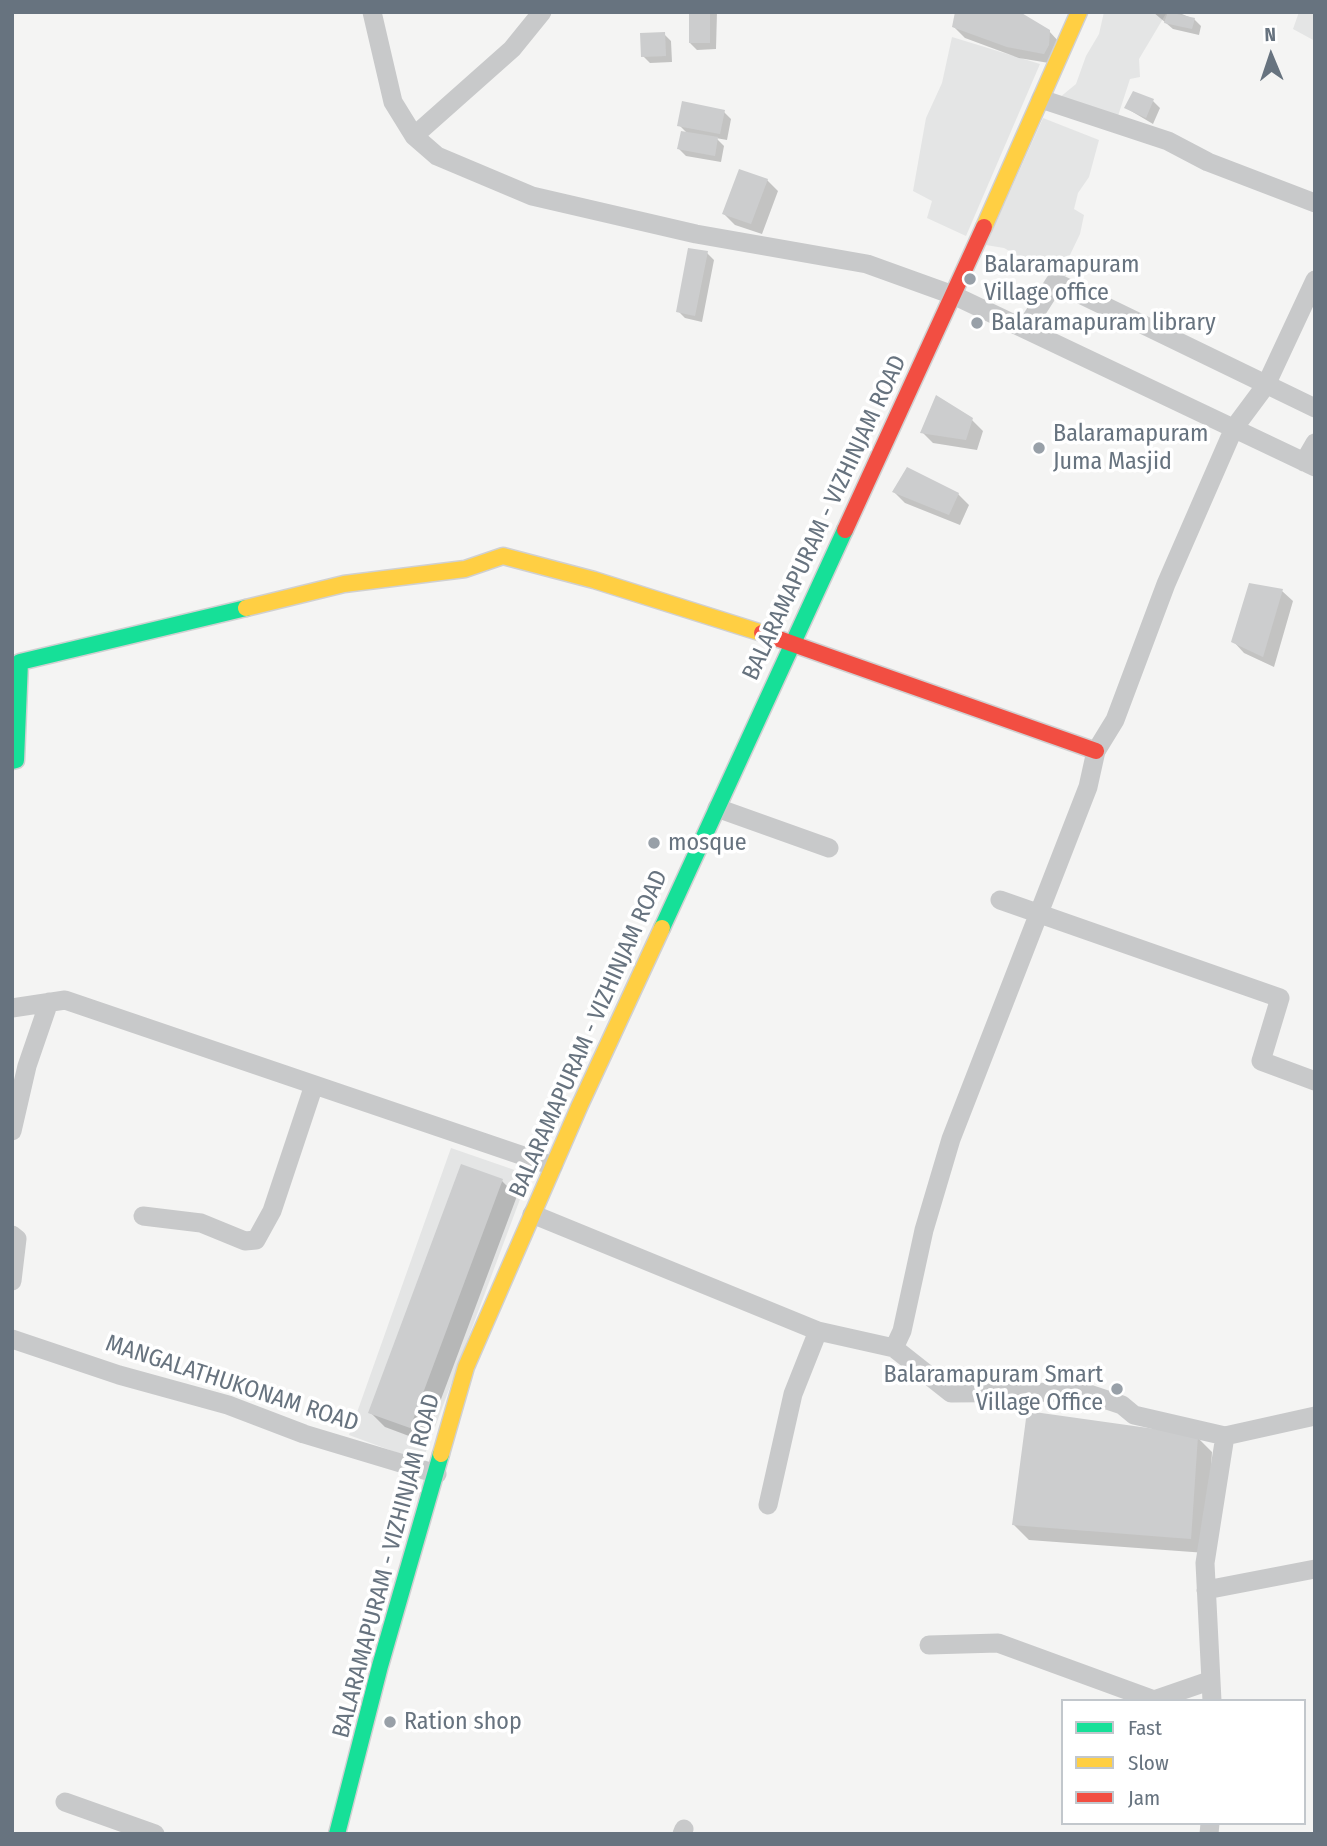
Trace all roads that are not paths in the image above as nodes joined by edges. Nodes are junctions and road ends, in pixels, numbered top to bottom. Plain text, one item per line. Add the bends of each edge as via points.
1 (372, 12) edge
2 (542, 12) edge
3 (1079, 12) edge
4 (1041, 99) junction
5 (414, 136) junction
6 (1315, 203) edge
7 (1315, 280) edge
8 (953, 295) junction
9 (1025, 329) junction
10 (1266, 384) junction
11 (1315, 408) edge
12 (1234, 428) junction
13 (1315, 443) edge
14 (1309, 465) edge
15 (793, 643) junction
16 (1096, 751) junction
17 (12, 761) edge
18 (717, 808) junction
19 (829, 848) dead end
20 (1000, 900) dead end
21 (1039, 914) junction
22 (49, 1002) junction
23 (12, 1008) edge
24 (1315, 1081) edge
25 (314, 1085) junction
26 (12, 1131) edge
27 (553, 1166) junction
28 (532, 1214) junction
29 (143, 1216) dead end
30 (12, 1235) edge
31 (12, 1281) edge
32 (818, 1331) junction
33 (12, 1339) edge
34 (894, 1348) junction
35 (1315, 1416) edge
36 (1224, 1436) junction
37 (437, 1474) junction
38 (768, 1505) dead end
39 (1315, 1569) edge
40 (1206, 1590) junction
41 (929, 1645) dead end
42 (1209, 1681) junction
43 (1151, 1699) edge
44 (1157, 1699) edge
45 (1212, 1699) edge
46 (65, 1802) dead end
47 (155, 1834) edge
48 (337, 1834) edge

1 - 5 street via 393,102
2 - 5 street via 512,49
3 - 4 main road, BALARAMAPURAM - VIZHINJAM ROAD
4 - 6 street via 1168,141 1208,162
4 - 8 main road, BALARAMAPURAM - VIZHINJAM ROAD
5 - 8 street via 437,156 532,196 696,234 867,264
7 - 10 street
8 - 9 street
8 - 15 main road, BALARAMAPURAM - VIZHINJAM ROAD
9 - 10 street via 1055,282
9 - 12 street
10 - 11 street
10 - 12 street
12 - 14 street
12 - 16 street via 1166,584 1115,720
13 - 14 street
15 - 16 main road
15 - 17 main road via 503,556 465,569 344,584 20,662 16,760
15 - 18 main road, BALARAMAPURAM - VIZHINJAM ROAD
16 - 21 street via 1088,787
18 - 19 street
18 - 27 main road, BALARAMAPURAM - VIZHINJAM ROAD
20 - 21 street
21 - 24 street via 1280,998 1261,1061
21 - 34 street via 951,1139
22 - 23 street
22 - 25 street via 65,1000
22 - 26 street via 27,1066
25 - 27 street
25 - 29 street via 272,1211 256,1240 245,1241 201,1223
27 - 28 main road, BALARAMAPURAM - VIZHINJAM ROAD
28 - 32 street
28 - 37 main road, BALARAMAPURAM - VIZHINJAM ROAD via 466,1367
30 - 31 street via 17,1240
32 - 34 street
32 - 38 street via 793,1394
33 - 37 street, MANGALATHUKONAM ROAD
34 - 36 street via 951,1393 1083,1392 1122,1405 1134,1415
35 - 36 street
36 - 40 street via 1205,1563
37 - 48 main road, BALARAMAPURAM - VIZHINJAM ROAD via 380,1666
39 - 40 street
40 - 42 street
41 - 43 street via 998,1643
42 - 44 street
42 - 45 street
46 - 47 street

